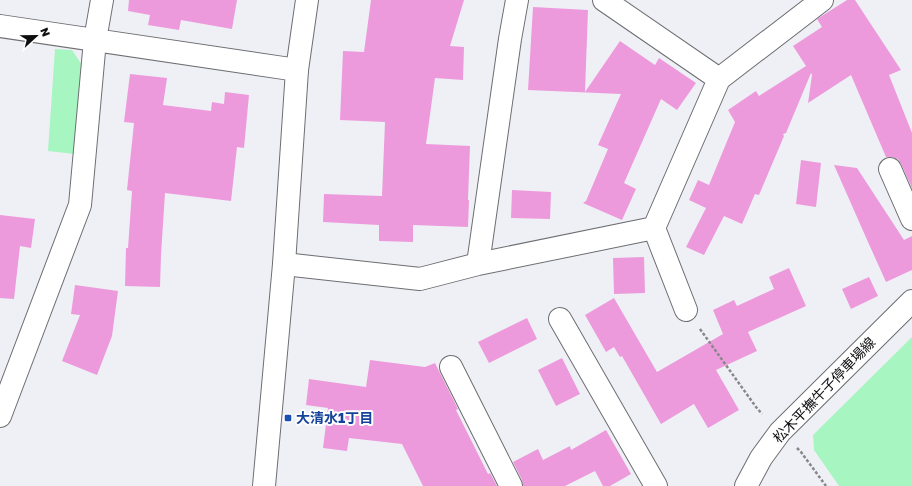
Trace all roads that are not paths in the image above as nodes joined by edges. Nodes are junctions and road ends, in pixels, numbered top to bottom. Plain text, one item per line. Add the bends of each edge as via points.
1 (102, 0) edge
2 (307, 0) edge
3 (517, 0) edge
4 (604, 0) edge
5 (822, 0) edge
6 (0, 26) edge
7 (95, 40) junction
8 (297, 70) junction
9 (719, 79) junction
10 (890, 169) dead end
11 (912, 218) edge
12 (654, 228) junction
13 (284, 264) junction
14 (478, 264) junction
15 (912, 301) edge
16 (686, 310) road end
17 (560, 319) dead end
18 (451, 367) dead end
19 (0, 416) edge
20 (264, 486) edge
21 (511, 486) edge
22 (656, 486) edge
23 (746, 486) edge

1 - 7 street
2 - 8 street
3 - 14 street
4 - 9 street
5 - 9 street
6 - 7 street
7 - 8 street
7 - 19 street via 80,205
8 - 13 street
9 - 12 street
10 - 11 street
12 - 14 street
12 - 16 street
13 - 14 street via 420,279
13 - 20 street
15 - 23 street, 松木平撫牛子停車場線 via 780,432 761,458
17 - 22 street
18 - 21 street

